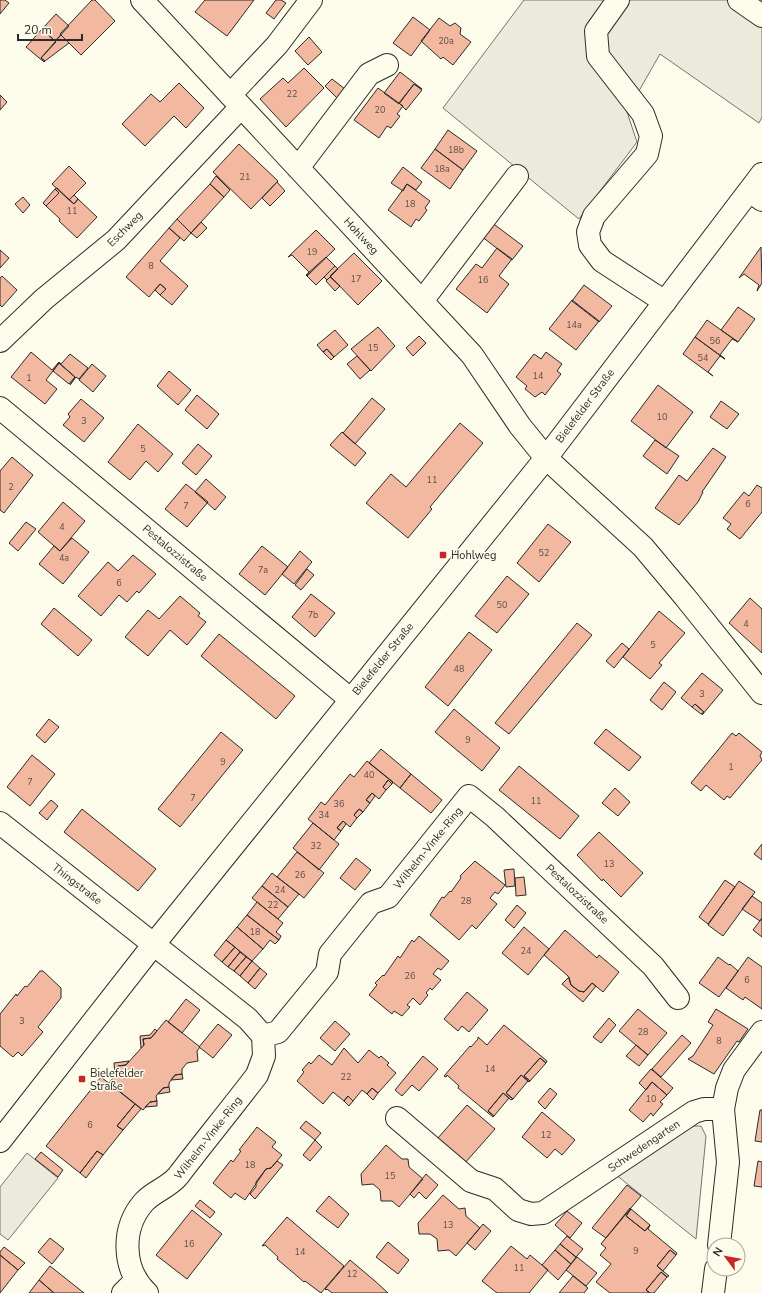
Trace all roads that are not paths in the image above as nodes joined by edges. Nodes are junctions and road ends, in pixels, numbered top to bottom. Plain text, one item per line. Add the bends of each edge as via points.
1 (142, 0) edge
2 (311, 0) edge
3 (618, 0) edge
4 (739, 0) edge
5 (762, 16) edge
6 (387, 65) dead end
7 (236, 101) junction
8 (298, 168) junction
9 (517, 176) dead end
10 (758, 188) edge
11 (422, 301) junction
12 (665, 302) junction
13 (0, 341) edge
14 (0, 408) edge
15 (546, 458) junction
16 (762, 693) edge
17 (350, 699) junction
18 (469, 796) joint
19 (0, 823) edge
20 (154, 944) junction
21 (678, 998) dead end
22 (762, 1032) edge
23 (263, 1036) junction
24 (723, 1109) junction
25 (397, 1118) dead end
26 (0, 1141) edge
27 (720, 1237) edge
28 (715, 1277) edge
29 (136, 1289) edge
30 (714, 1293) edge

1 - 7 street, Hohlweg
2 - 7 street, Eschweg
3 - 12 street via 596,31 598,56 643,114 651,136 647,154 594,216 588,232 590,245 602,261
4 - 5 street
6 - 8 street via 369,74
7 - 8 street, Hohlweg
7 - 13 street, Eschweg via 116,240 44,299
8 - 11 street, Hohlweg
9 - 11 street
10 - 12 street, Bielefelder Straße
11 - 15 street, Hohlweg via 472,355 520,426
12 - 15 street, Bielefelder Straße
14 - 17 street, Pestalozzistraße
15 - 16 street, Hohlweg via 643,547
15 - 17 street, Bielefelder Straße
17 - 20 street, Bielefelder Straße
18 - 21 street, Pestalozzistraße via 495,817 653,966
18 - 23 street, Wilhelm-Vinke-Ring via 388,897 371,903 330,954 327,972 278,1032
19 - 20 street, Thingstraße
20 - 23 street via 248,1019
20 - 26 street, Bielefelder Straße
22 - 24 street via 734,1070
23 - 29 street, Wilhelm-Vinke-Ring via 264,1056 257,1075 171,1184 145,1201 134,1217 128,1232 127,1248
24 - 25 street, Schwedengarten via 694,1112 543,1213 531,1214 518,1210 495,1189 471,1181
24 - 27 street via 728,1162
28 - 30 street

